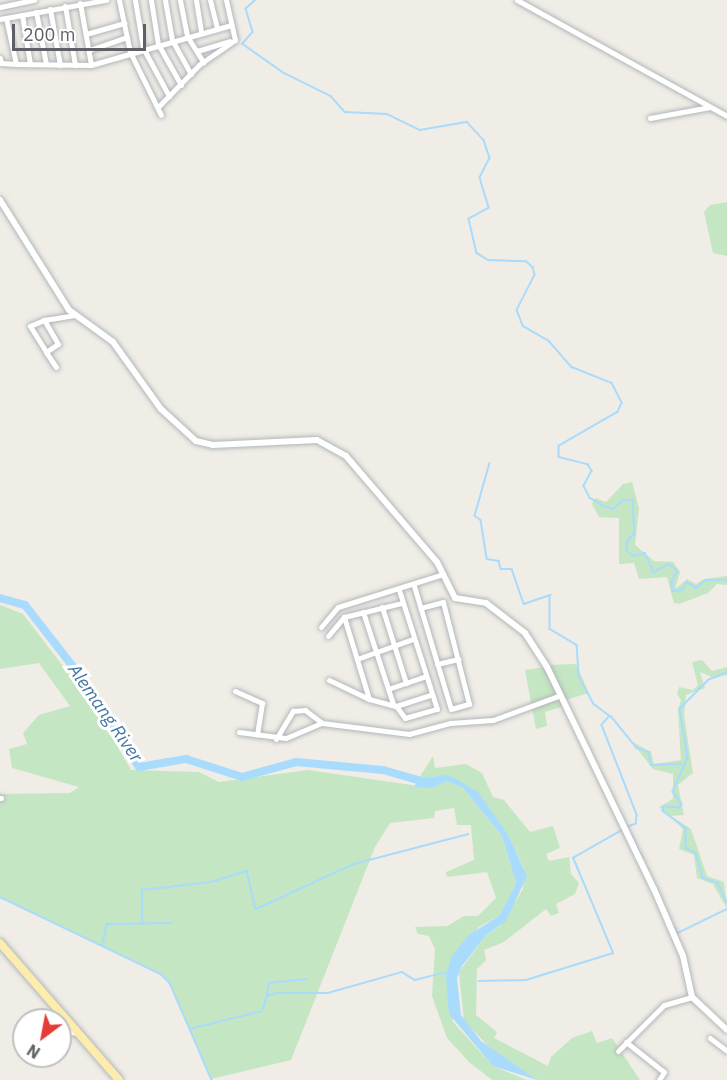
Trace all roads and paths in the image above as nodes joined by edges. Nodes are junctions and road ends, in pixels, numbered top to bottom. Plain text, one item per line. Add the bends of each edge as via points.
1 (34, 0) edge
2 (106, 0) edge
3 (119, 0) edge
4 (135, 0) edge
5 (151, 0) edge
6 (165, 0) edge
7 (180, 0) edge
8 (196, 0) edge
9 (210, 0) edge
10 (225, 0) edge
11 (517, 0) edge
12 (80, 3) junction
13 (65, 6) junction
14 (0, 7) edge
15 (50, 9) junction
16 (36, 12) junction
17 (22, 15) junction
18 (3, 19) edge
19 (124, 24) junction
20 (231, 25) junction
21 (217, 29) junction
22 (201, 33) junction
23 (86, 34) junction
24 (187, 36) junction
25 (127, 37) junction
26 (172, 40) junction
27 (235, 40) junction
28 (158, 44) junction
29 (144, 48) junction
30 (88, 50) junction
31 (197, 51) junction
32 (130, 52) junction
33 (0, 58) edge
34 (203, 62) junction
35 (16, 64) junction
36 (30, 64) junction
37 (46, 64) junction
38 (60, 64) junction
39 (75, 65) junction
40 (91, 65) junction
41 (191, 74) junction
42 (181, 85) junction
43 (169, 96) junction
44 (710, 106) junction
45 (158, 107) junction
46 (161, 115) dead end
47 (727, 116) edge
48 (650, 118) dead end
49 (0, 200) edge
50 (75, 315) junction
51 (45, 320) junction
52 (46, 352) junction
53 (56, 367) dead end
54 (443, 574) junction
55 (414, 586) junction
56 (399, 590) junction
57 (402, 603) junction
58 (382, 607) junction
59 (421, 608) junction
60 (363, 612) junction
61 (344, 617) junction
62 (321, 627) dead end
63 (328, 636) dead end
64 (412, 639) junction
65 (395, 646) junction
66 (375, 652) junction
67 (357, 659) junction
68 (458, 659) junction
69 (437, 664) junction
70 (426, 676) junction
71 (329, 680) dead end
72 (406, 682) junction
73 (388, 689) junction
74 (235, 691) dead end
75 (432, 694) junction
76 (561, 695) junction
77 (369, 699) junction
78 (395, 705) junction
79 (322, 723) junction
80 (239, 732) dead end
81 (257, 735) junction
82 (276, 739) junction
83 (0, 943) edge
84 (692, 997) junction
85 (727, 1030) edge
86 (72, 1032) edge
87 (78, 1033) junction
88 (710, 1038) dead end
89 (626, 1042) junction
90 (618, 1051) dead end
91 (727, 1051) edge
92 (118, 1080) edge
93 (659, 1080) edge

1 - 14 street
2 - 12 street
3 - 19 street
4 - 29 street
5 - 28 street
6 - 26 street
7 - 24 street
8 - 22 street
9 - 21 street
10 - 20 street
11 - 44 street
12 - 13 street
12 - 23 street
13 - 15 street
13 - 39 street
15 - 16 street
15 - 38 street
16 - 17 street
16 - 37 street
17 - 18 street
17 - 36 street
18 - 35 street
19 - 23 street
19 - 25 street
20 - 21 street
20 - 27 street
21 - 22 street
22 - 24 street
23 - 30 street
24 - 26 street
24 - 31 street
25 - 30 street
25 - 32 street
26 - 28 street
26 - 41 street
27 - 31 street
27 - 34 street
28 - 29 street
28 - 42 street
29 - 32 street
29 - 43 street
30 - 40 street
31 - 34 street
32 - 40 street
32 - 45 street
33 - 35 street via 1,63
34 - 41 street
35 - 36 street
36 - 37 street
37 - 38 street
38 - 39 street
39 - 40 street
41 - 42 street
42 - 43 street
43 - 45 street
44 - 47 street
44 - 48 street
45 - 46 street
49 - 50 street
50 - 51 street
50 - 54 street via 113,342 162,409 196,441 213,446 317,440 346,456 374,484
51 - 52 street via 58,344
51 - 52 street via 30,326
52 - 53 street
54 - 55 street
54 - 76 street via 457,600 486,603 520,628
55 - 56 street
55 - 59 street
56 - 57 street
56 - 62 street via 338,607
57 - 58 street
57 - 64 street
58 - 60 street
58 - 65 street
59 - 68 street via 442,602
59 - 69 street
60 - 61 street
60 - 66 street
61 - 63 street
61 - 67 street
64 - 65 street
64 - 70 street
65 - 66 street
65 - 72 street
66 - 67 street
66 - 73 street
67 - 77 street
68 - 69 street
68 - 69 street via 469,704 451,709
70 - 72 street
70 - 75 street
71 - 77 street
72 - 73 street
73 - 78 street
74 - 81 street via 262,703
75 - 78 street
75 - 78 street via 437,709 405,718
76 - 79 street via 493,720 450,723 413,734
76 - 84 street via 683,956
77 - 78 street
79 - 82 street
79 - 82 street via 304,710 293,711
80 - 81 street
81 - 82 street
83 - 87 main road
84 - 85 street
84 - 89 street via 664,1005
86 - 87 street
87 - 92 main road
88 - 91 street
89 - 90 street
89 - 93 street via 664,1072

